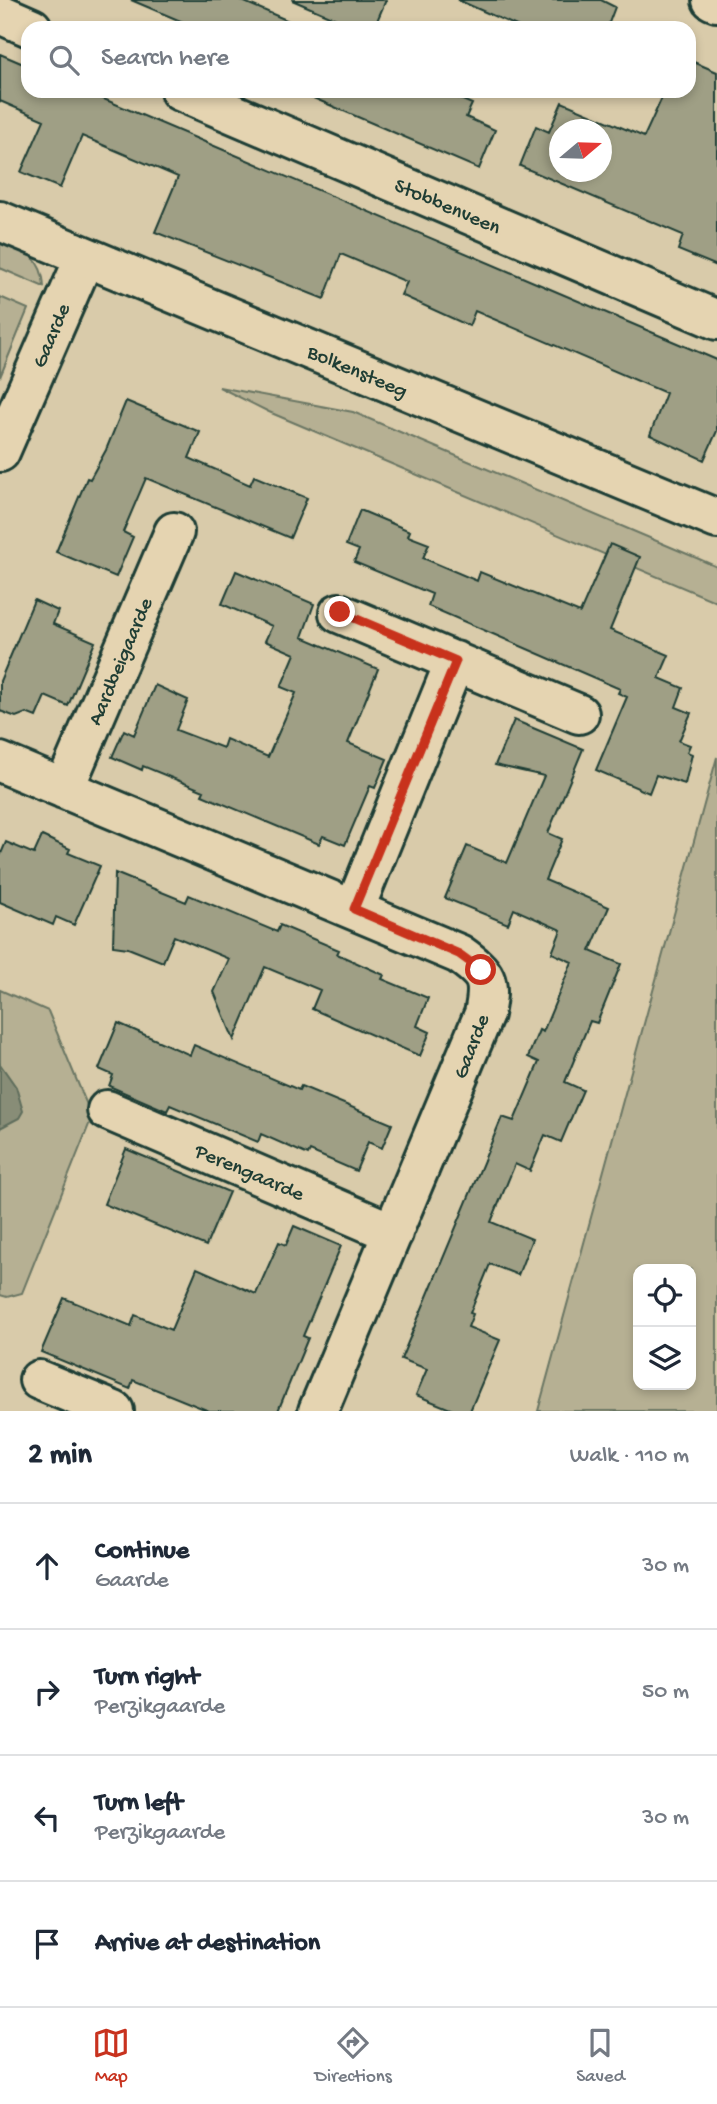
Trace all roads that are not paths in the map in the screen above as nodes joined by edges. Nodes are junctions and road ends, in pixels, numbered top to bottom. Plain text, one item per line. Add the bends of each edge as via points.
1 (0, 15) edge
2 (21, 24) edge
3 (196, 98) edge
4 (0, 221) edge
5 (85, 257) junction
6 (717, 320) edge
7 (0, 452) edge
8 (717, 519) edge
9 (174, 532) dead end
10 (340, 612) dead end
11 (456, 661) junction
12 (579, 713) dead end
13 (0, 762) edge
14 (64, 789) junction
15 (354, 909) junction
16 (107, 1110) dead end
17 (393, 1233) junction
18 (39, 1380) dead end
19 (114, 1411) edge
20 (318, 1411) edge

1 - 2 street
3 - 6 street, Stobbenveen
4 - 5 street, Bolkensteeg
5 - 7 street, Gaarde
5 - 8 street, Bolkensteeg
9 - 14 street, Aardbeigaarde
10 - 11 street
11 - 12 street
11 - 15 street
13 - 14 street, Gaarde
14 - 15 street, Gaarde
15 - 17 street, Gaarde via 459,954 481,970 489,989 484,1014
16 - 17 street, Perengaarde
17 - 20 street, Gaarde
18 - 19 street

